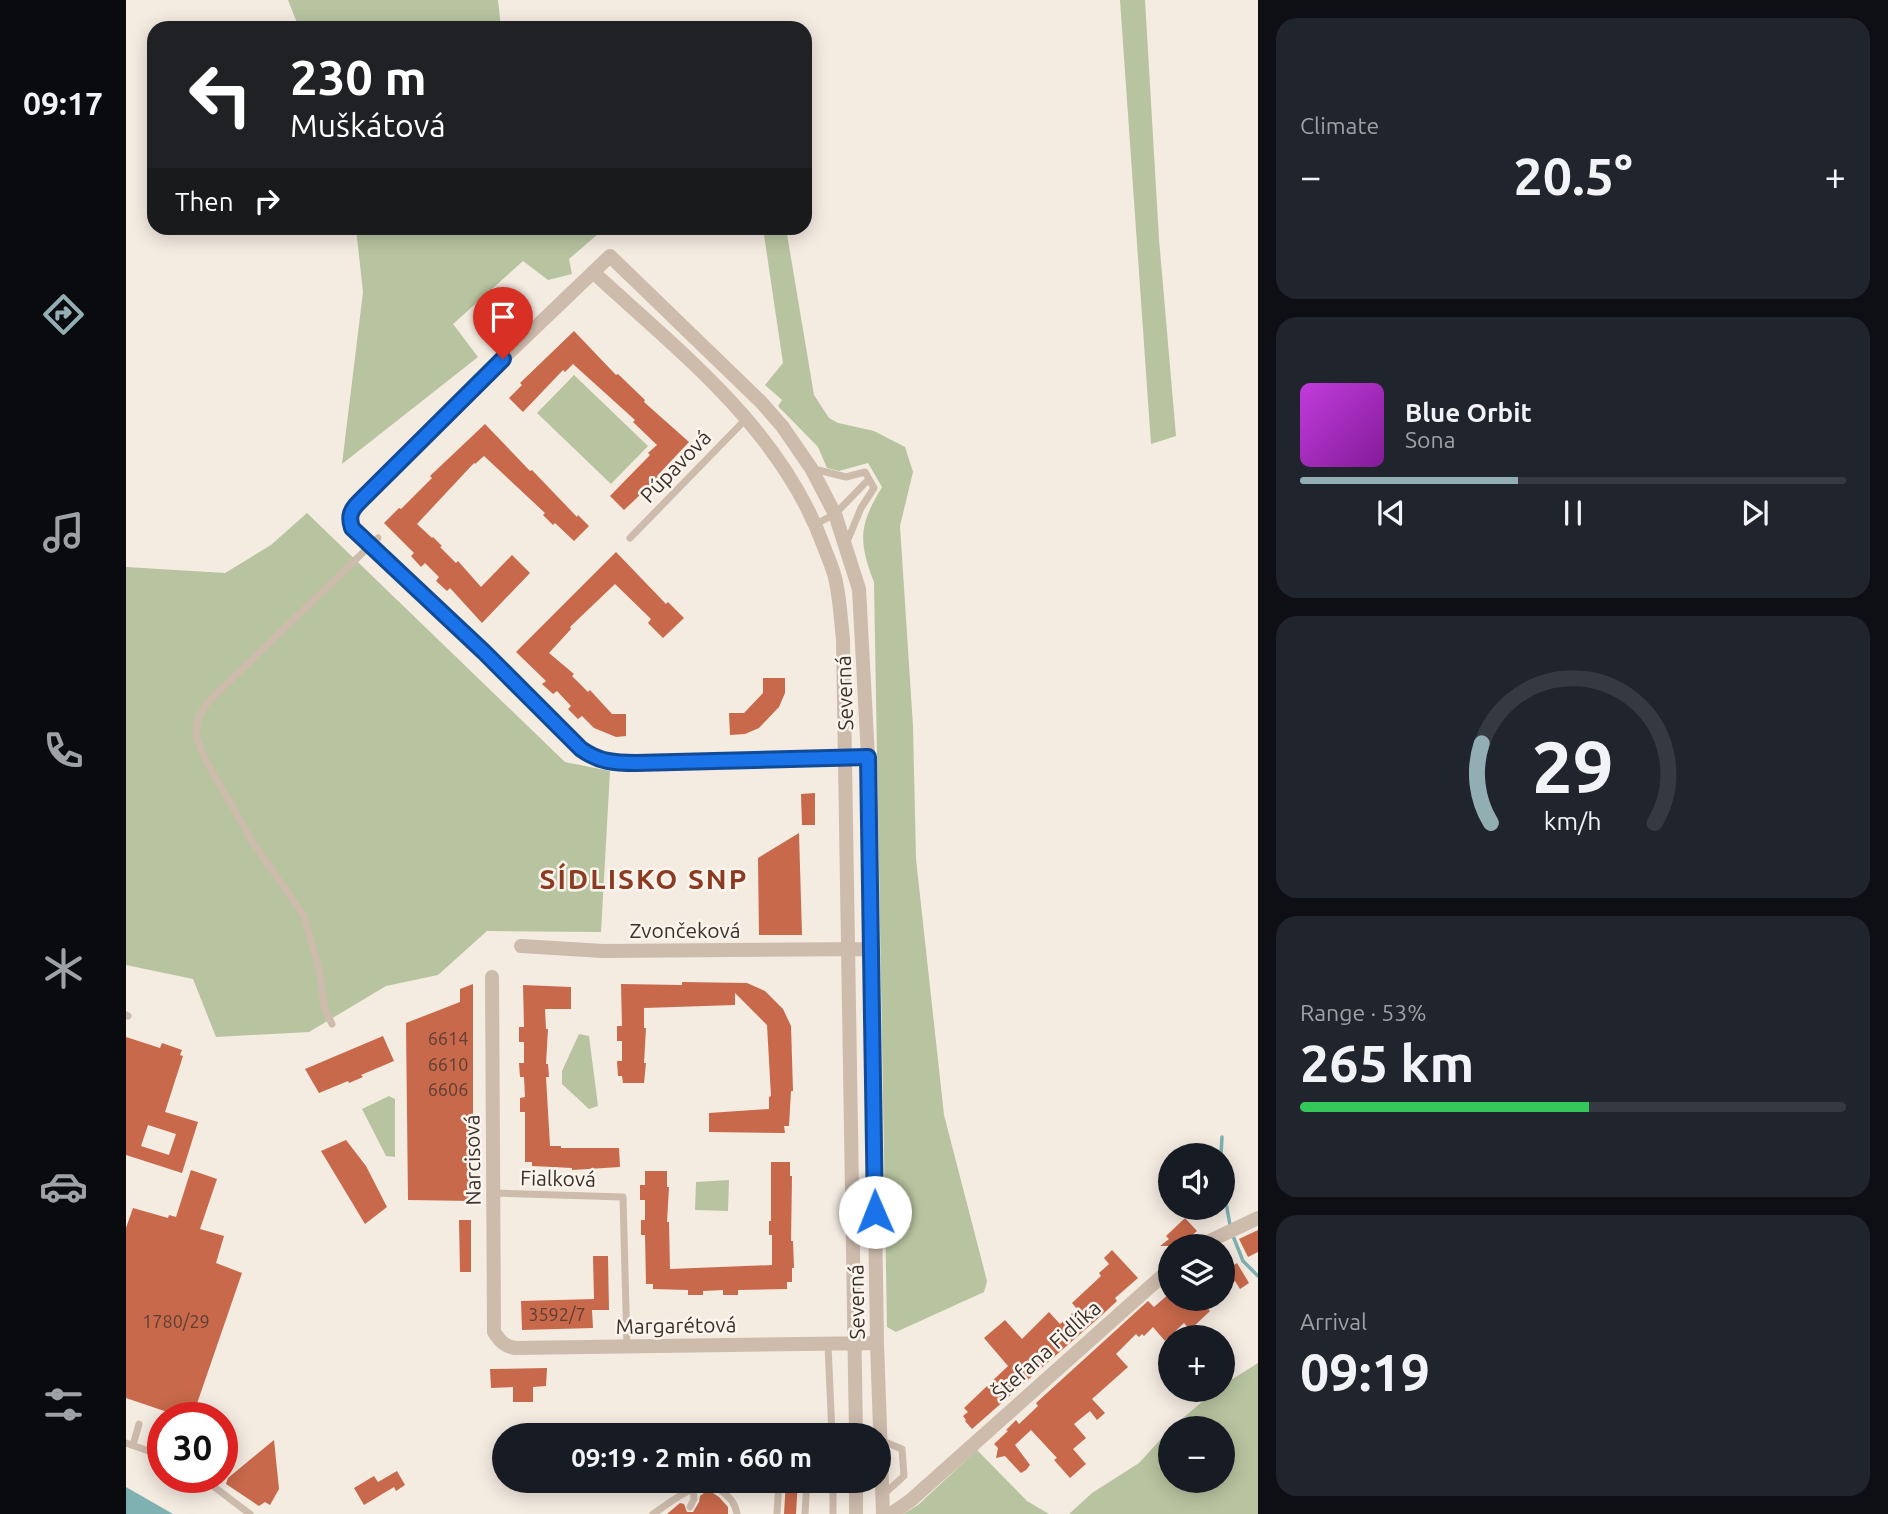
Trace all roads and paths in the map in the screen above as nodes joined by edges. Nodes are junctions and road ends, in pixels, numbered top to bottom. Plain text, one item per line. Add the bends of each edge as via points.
1 (593, 272) junction
2 (761, 402) junction
3 (746, 418) junction
4 (811, 468) junction
5 (869, 479) junction
6 (835, 514) junction
7 (816, 524) junction
8 (630, 538) dead end
9 (369, 541) junction
10 (846, 543) junction
11 (846, 757) junction
12 (868, 757) junction
13 (521, 946) dead end
14 (872, 949) junction
15 (850, 950) junction
16 (492, 978) dead end
17 (332, 1024) dead end
18 (493, 1194) junction
19 (1258, 1218) edge
20 (1223, 1234) edge
21 (1158, 1280) edge
22 (499, 1341) joint
23 (856, 1343) junction
24 (877, 1343) junction
25 (828, 1345) junction
26 (627, 1347) junction
27 (831, 1423) edge
28 (856, 1423) edge
29 (879, 1423) edge
30 (139, 1424) dead end
31 (130, 1444) edge
32 (891, 1444) edge
33 (147, 1450) edge
34 (891, 1488) edge
35 (222, 1493) edge
36 (687, 1493) edge
37 (693, 1493) edge
38 (724, 1493) edge
39 (778, 1493) edge
40 (806, 1493) edge
41 (833, 1493) edge
42 (856, 1493) edge
43 (882, 1493) edge
44 (885, 1493) edge
45 (882, 1496) junction
46 (690, 1507) dead end
47 (250, 1514) edge
48 (653, 1514) edge
49 (737, 1514) edge
50 (776, 1514) edge
51 (805, 1514) edge
52 (833, 1514) edge
53 (856, 1514) edge
54 (883, 1514) edge
55 (891, 1514) edge

1 - 2 street, Severná via 610,256
1 - 3 street, Severná
1 - 9 street via 352,509 352,528
2 - 3 street
2 - 4 street, Severná
3 - 7 street, Severná via 783,464
3 - 8 lane, Púpavová
4 - 5 lane via 846,477 865,472
4 - 6 street, Severná
5 - 6 lane
5 - 10 lane via 874,488
6 - 7 lane
6 - 10 street, Severná
7 - 11 street, Severná via 836,580 844,640
9 - 11 street via 593,757 636,763
9 - 17 lane via 209,701 198,717 196,736 254,844 303,916
10 - 12 street, Severná via 859,589
11 - 12 street
11 - 15 street, Severná
12 - 14 street, Severná
13 - 15 street, Zvončeková via 603,951
14 - 15 street, Zvončeková
14 - 24 street, Severná
15 - 23 street, Severná
16 - 18 street, Narcisová
18 - 22 street, Narcisová via 494,1332
18 - 26 lane, Fialková via 623,1197
19 - 20 street
21 - 55 street, Štefana Fidlíka
22 - 26 street, Margarétová via 515,1349
23 - 24 street, Margarétová
23 - 25 street, Margarétová
23 - 28 street, Severná
24 - 29 street, Severná
25 - 26 street, Margarétová
25 - 27 lane
30 - 31 lane
31 - 33 lane
32 - 34 lane via 902,1449 904,1476
35 - 47 lane
36 - 48 lane
37 - 46 lane
38 - 49 lane via 734,1501
39 - 50 lane
40 - 51 lane
41 - 52 lane
42 - 53 street
43 - 45 street, Severná
44 - 45 lane
45 - 54 street, Severná

